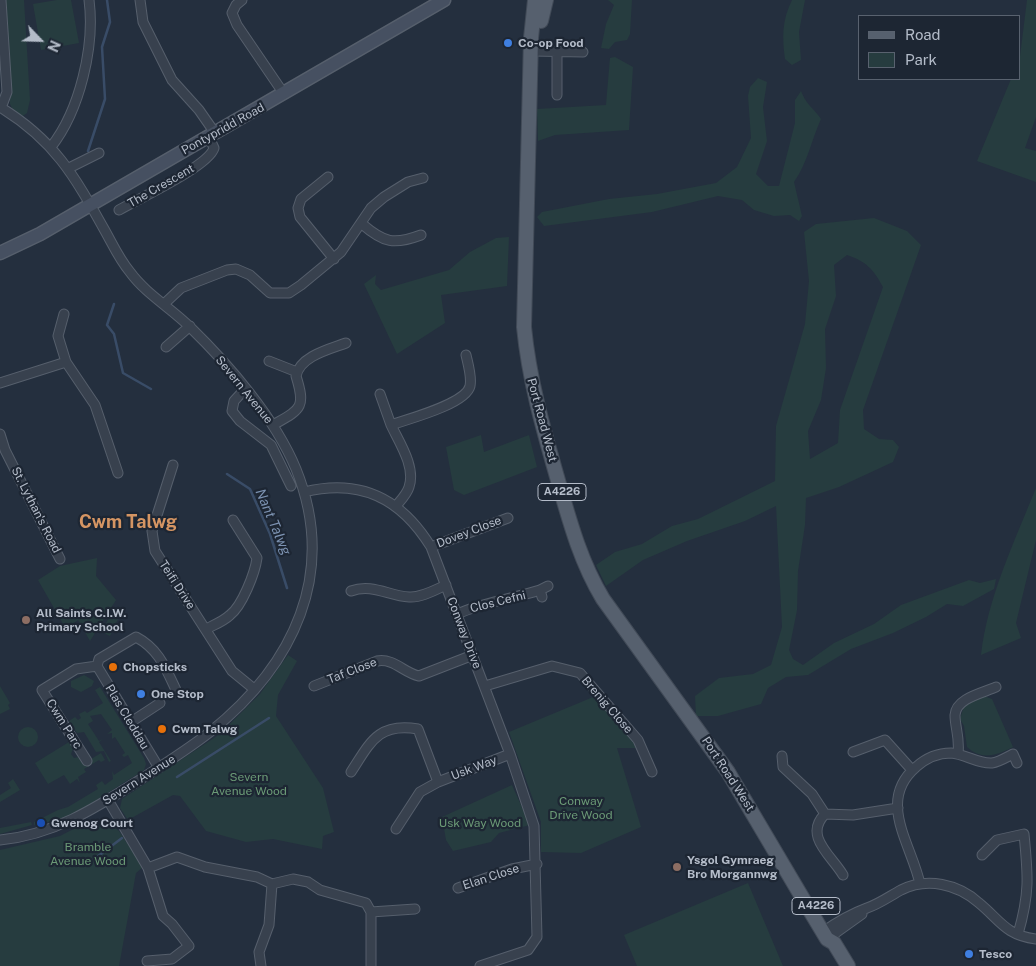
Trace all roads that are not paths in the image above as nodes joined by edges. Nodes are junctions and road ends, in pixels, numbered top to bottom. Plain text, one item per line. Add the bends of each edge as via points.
1 (1, 0) edge
2 (89, 0) edge
3 (140, 0) edge
4 (242, 0) edge
5 (535, 0) edge
6 (546, 0) edge
7 (441, 1) edge
8 (532, 50) junction
9 (557, 52) junction
10 (583, 52) dead end
11 (284, 94) junction
12 (557, 95) dead end
13 (0, 107) edge
14 (212, 135) junction
15 (51, 147) junction
16 (99, 153) dead end
17 (69, 168) junction
18 (328, 177) dead end
19 (424, 178) dead end
20 (90, 205) junction
21 (119, 210) dead end
22 (362, 224) junction
23 (421, 235) dead end
24 (0, 253) edge
25 (334, 258) junction
26 (164, 304) junction
27 (64, 314) dead end
28 (190, 326) junction
29 (346, 343) dead end
30 (166, 347) dead end
31 (466, 355) dead end
32 (269, 361) dead end
33 (66, 362) junction
34 (297, 372) junction
35 (0, 382) edge
36 (245, 389) junction
37 (380, 394) dead end
38 (273, 425) junction
39 (391, 425) junction
40 (0, 434) edge
41 (173, 465) dead end
42 (118, 472) dead end
43 (291, 486) dead end
44 (304, 492) junction
45 (396, 506) junction
46 (508, 518) dead end
47 (233, 520) dead end
48 (431, 547) junction
49 (60, 559) dead end
50 (446, 585) junction
51 (352, 591) dead end
52 (543, 591) dead end
53 (457, 614) junction
54 (206, 629) junction
55 (473, 655) junction
56 (96, 666) junction
57 (314, 686) dead end
58 (484, 686) junction
59 (996, 687) dead end
60 (254, 689) junction
61 (177, 692) dead end
62 (160, 703) dead end
63 (130, 722) junction
64 (853, 752) dead end
65 (510, 754) junction
66 (958, 754) junction
67 (782, 756) dead end
68 (87, 760) dead end
69 (1017, 763) dead end
70 (159, 768) junction
71 (912, 770) junction
72 (351, 772) dead end
73 (652, 772) dead end
74 (438, 782) junction
75 (108, 800) junction
76 (898, 808) junction
77 (825, 814) junction
78 (396, 829) dead end
79 (0, 840) edge
80 (982, 854) dead end
81 (536, 864) junction
82 (148, 868) junction
83 (843, 875) dead end
84 (272, 884) junction
85 (920, 884) junction
86 (458, 888) dead end
87 (415, 909) dead end
88 (371, 912) junction
89 (1018, 934) junction
90 (830, 935) junction
91 (1036, 939) edge
92 (147, 961) dead end
93 (261, 966) edge
94 (370, 966) edge
95 (480, 966) edge
96 (848, 966) edge

1 - 13 street via 7,92
2 - 15 street via 92,22 84,81 61,135
3 - 14 street via 142,22 172,80 199,110
4 - 11 street via 232,13 237,25
5 - 8 main road, Port Road West / A4226
6 - 8 main road, Port Road West / A4226
7 - 11 main road, Pontypridd Road
8 - 9 street
8 - 90 main road, Port Road West / A4226 via 523,289 525,334 538,408 576,542 603,599 718,758
9 - 10 street
9 - 12 street
11 - 14 main road, Pontypridd Road
13 - 15 street, Severn Avenue via 25,122
14 - 20 main road, Pontypridd Road
14 - 21 street, The Crescent via 214,148 207,158 187,173
15 - 17 street, Severn Avenue
16 - 17 street
17 - 20 street, Severn Avenue
18 - 25 street via 302,199 298,208 300,217
19 - 22 street via 408,182 384,197 370,208
20 - 24 main road, Pontypridd Road
20 - 26 street, Severn Avenue via 129,272
22 - 23 street via 386,240 401,242
22 - 25 street
25 - 26 street via 289,293 270,293 250,274 236,269 181,288
26 - 28 street, Severn Avenue
27 - 33 street via 58,336
28 - 30 street
28 - 36 street, Severn Avenue
29 - 34 street via 307,359
31 - 39 street via 470,385 466,394
32 - 34 street
33 - 35 street
33 - 42 street via 95,405
34 - 38 street via 302,403 297,411
36 - 38 street, Severn Avenue
36 - 43 street via 234,401 232,411 271,445
37 - 39 street
38 - 44 street, Severn Avenue via 288,451
39 - 45 street via 412,478 409,490
40 - 49 street, St. Lythan's Road
41 - 54 street, Teifi Drive via 152,531 155,551
44 - 45 street, Conway Drive via 324,487 348,488 378,496
44 - 60 street, Severn Avenue via 313,551 309,591 287,644
45 - 48 street, Conway Drive via 421,530
46 - 48 street, Dovey Close
47 - 54 street via 257,558 255,569 237,607
48 - 50 street, Conway Drive
50 - 51 street via 408,597 375,589
50 - 53 street, Conway Drive
52 - 53 street, Clos Cefni via 480,604
53 - 55 street, Conway Drive
54 - 60 street, Teifi Drive via 232,671
55 - 57 street, Taf Close via 419,676 385,659
55 - 58 street, Conway Drive
56 - 61 street, Cwm Parc via 99,660 136,637 150,644
56 - 63 street, Plas Cleddau
56 - 68 street, Cwm Parc via 76,669 42,690
58 - 65 street, Conway Drive
58 - 73 street, Brenig Close via 552,666 580,673 638,740 644,765
59 - 66 street via 957,707
60 - 70 street, Severn Avenue via 212,731
62 - 63 street
63 - 70 street, Plas Cleddau
64 - 71 street via 885,740
65 - 74 street, Usk Way
65 - 81 street, Conway Drive via 534,826
66 - 69 street via 994,763 1013,754
66 - 71 street via 934,756
67 - 77 street via 782,767 812,794
70 - 75 street, Severn Avenue
71 - 76 street via 902,785
72 - 74 street, Usk Way via 374,736 404,726 418,729
74 - 78 street, Usk Way via 420,792
75 - 79 street, Severn Avenue via 51,829
75 - 82 street
76 - 77 street via 853,815
76 - 85 street via 899,826 916,864
77 - 83 street via 817,827 817,838
80 - 89 street via 997,840 1024,834 1027,903
81 - 86 street, Elan Close
81 - 95 street, Elan Close via 536,937 528,950
82 - 84 street via 177,857 205,867 257,877
82 - 92 street via 163,916 188,946 172,959
84 - 88 street via 293,878 308,882 320,890 366,903
84 - 93 street via 269,925 259,952
85 - 89 street via 961,890 1002,926
85 - 90 street via 902,889 861,910
87 - 88 street
88 - 94 street
89 - 91 street
90 - 96 main road, Port Road West / A4226

